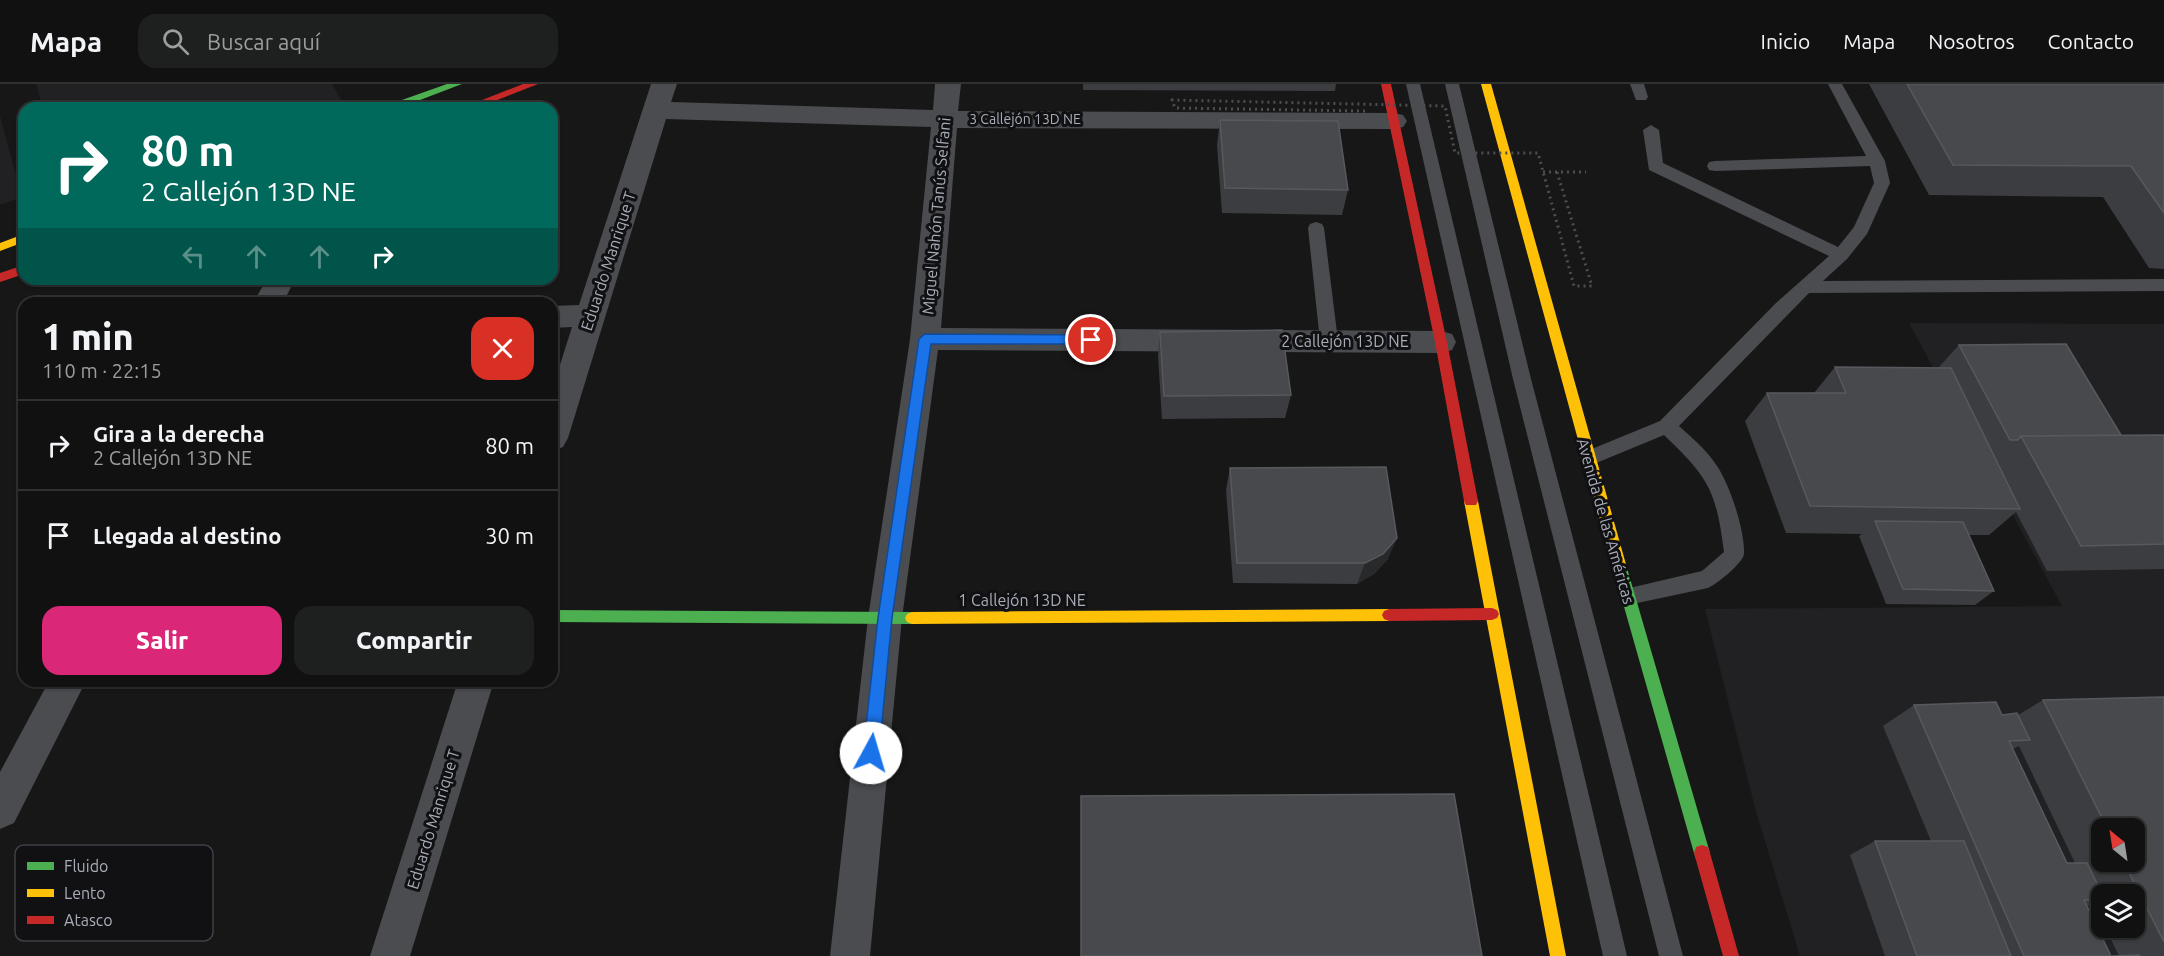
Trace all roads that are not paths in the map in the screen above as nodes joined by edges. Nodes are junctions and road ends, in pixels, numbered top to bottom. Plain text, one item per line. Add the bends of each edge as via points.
1 (457, 84) edge
2 (533, 84) edge
3 (948, 84) edge
4 (1386, 84) edge
5 (1413, 84) edge
6 (1452, 84) edge
7 (1486, 84) edge
8 (1836, 84) edge
9 (660, 97) edge
10 (406, 102) edge
11 (484, 102) edge
12 (944, 119) junction
13 (1394, 121) junction
14 (1652, 130) dead end
15 (1877, 160) junction
16 (1715, 166) dead end
17 (1316, 228) dead end
18 (1840, 255) junction
19 (18, 271) edge
20 (0, 278) edge
21 (2164, 285) edge
22 (1806, 287) junction
23 (590, 316) junction
24 (558, 317) edge
25 (925, 339) junction
26 (1329, 341) junction
27 (1441, 342) junction
28 (558, 419) edge
29 (1667, 426) junction
30 (1588, 458) junction
31 (1628, 596) junction
32 (1492, 614) junction
33 (558, 616) edge
34 (885, 618) junction
35 (65, 687) edge
36 (474, 687) edge
37 (0, 810) edge
38 (390, 956) edge
39 (850, 956) edge
40 (1558, 956) edge
41 (1615, 956) edge
42 (1671, 956) edge
43 (1731, 956) edge

1 - 10 main road
2 - 11 main road
3 - 12 street, Miguel Nahón Tanús Selfani
4 - 13 main road
5 - 41 lane
6 - 42 lane via 1522,379
7 - 30 main road, Avenida de las Américas
8 - 15 lane
9 - 12 street, 3 Callejón 13D NE
9 - 23 street, Eduardo Manrique T
12 - 13 street, 3 Callejón 13D NE
12 - 25 street, Miguel Nahón Tanús Selfani
13 - 27 main road
14 - 18 lane via 1655,166
15 - 16 lane
15 - 18 lane via 1882,183 1861,230
17 - 26 lane
18 - 22 lane
19 - 20 main road
21 - 22 lane
22 - 29 lane
23 - 24 street
23 - 28 street, Eduardo Manrique T
25 - 26 street, 2 Callejón 13D NE
25 - 34 street, Miguel Nahón Tanús Selfani
26 - 27 street, 2 Callejón 13D NE
27 - 32 main road
29 - 30 lane
29 - 31 lane via 1706,463 1720,491 1734,555 1708,579
30 - 31 main road, Avenida de las Américas
31 - 43 main road, Avenida de las Américas
32 - 34 main road, 1 Callejón 13D NE
32 - 40 main road
33 - 34 main road, 1 Callejón 13D NE
34 - 39 street, Miguel Nahón Tanús Selfani
35 - 37 street
36 - 38 street, Eduardo Manrique T

